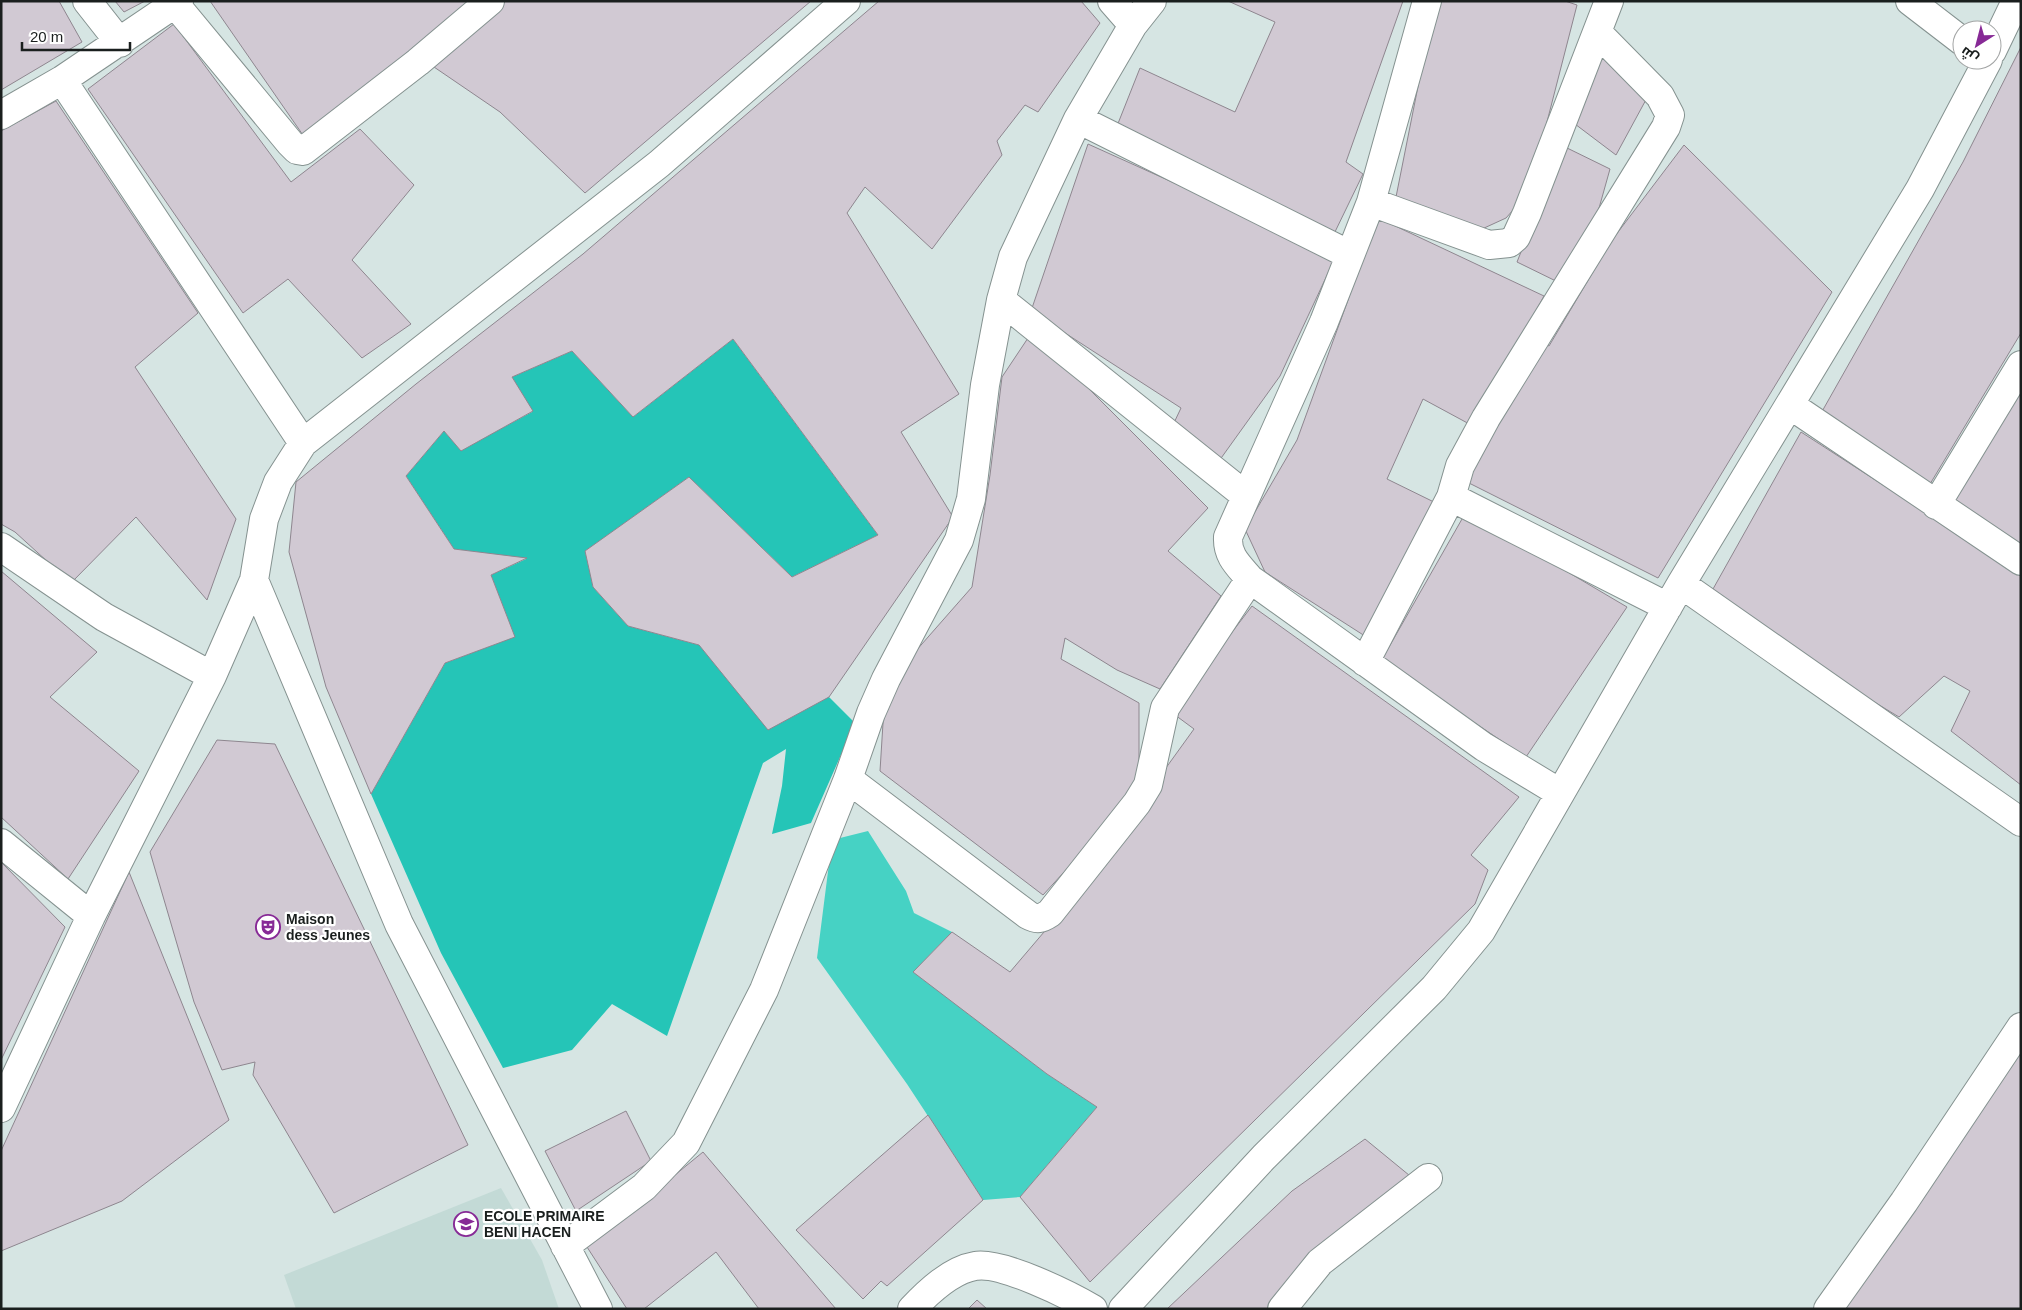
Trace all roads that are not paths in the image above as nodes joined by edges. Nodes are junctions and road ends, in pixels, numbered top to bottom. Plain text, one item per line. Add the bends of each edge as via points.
1 (87, 1) edge
2 (490, 1) edge
3 (846, 1) edge
4 (1112, 1) edge
5 (1152, 1) edge
6 (1427, 1) edge
7 (1609, 1) edge
8 (1910, 1) edge
9 (2016, 1) edge
10 (177, 3) edge
11 (1133, 25) junction
12 (2002, 30) edge
13 (1598, 33) junction
14 (1952, 33) edge
15 (120, 43) junction
16 (1983, 70) edge
17 (62, 80) junction
18 (1, 115) edge
19 (1078, 119) junction
20 (1371, 202) junction
21 (1350, 255) junction
22 (1002, 300) junction
23 (2021, 364) edge
24 (1790, 405) junction
25 (303, 443) junction
26 (1246, 496) junction
27 (1451, 497) junction
28 (1936, 505) junction
29 (1, 546) edge
30 (2021, 561) edge
31 (1250, 579) junction
32 (254, 580) junction
33 (1675, 596) junction
34 (1365, 662) junction
35 (212, 676) junction
36 (848, 779) junction
37 (1560, 794) junction
38 (2021, 822) edge
39 (1, 843) edge
40 (91, 916) junction
41 (2021, 1027) edge
42 (1, 1108) edge
43 (1428, 1178) dead end
44 (565, 1246) junction
45 (1091, 1308) edge
46 (598, 1309) edge
47 (912, 1309) edge
48 (1123, 1309) edge
49 (1282, 1309) edge
50 (1828, 1309) edge

1 - 15 street
2 - 10 street via 418,62 303,151 296,150 290,143
3 - 25 street via 660,164
4 - 11 street
5 - 11 street
6 - 20 street
7 - 13 street
8 - 14 street
9 - 12 street
10 - 15 street
11 - 19 street
13 - 20 street via 1527,213 1516,237 1509,244 1489,245
13 - 27 street via 1660,96 1670,115 1623,199 1530,342 1481,426 1460,466
15 - 17 street
16 - 24 street via 1920,189
17 - 18 street
17 - 25 street
19 - 21 street
19 - 22 street via 1013,257
20 - 21 street
21 - 26 street via 1324,322
22 - 26 street
22 - 36 street via 986,385 971,499 959,540 886,679
23 - 28 street
24 - 28 street
24 - 33 street
25 - 32 street via 278,482 264,519
26 - 31 street via 1228,537 1228,548 1230,557
27 - 33 street
27 - 34 street
28 - 30 street
29 - 35 street via 104,617
31 - 34 street
31 - 36 street via 1165,708 1148,785 1094,859 1043,918 1028,915
32 - 35 street
32 - 44 street via 398,924
33 - 37 street
33 - 38 street
34 - 37 street via 1484,747
35 - 40 street
36 - 44 street via 764,990 686,1143 644,1187
37 - 48 street via 1481,931 1434,988 1264,1157
39 - 40 street
40 - 42 street
41 - 50 street
43 - 49 street via 1320,1262
44 - 46 street
45 - 47 street via 999,1267 974,1266 950,1276

